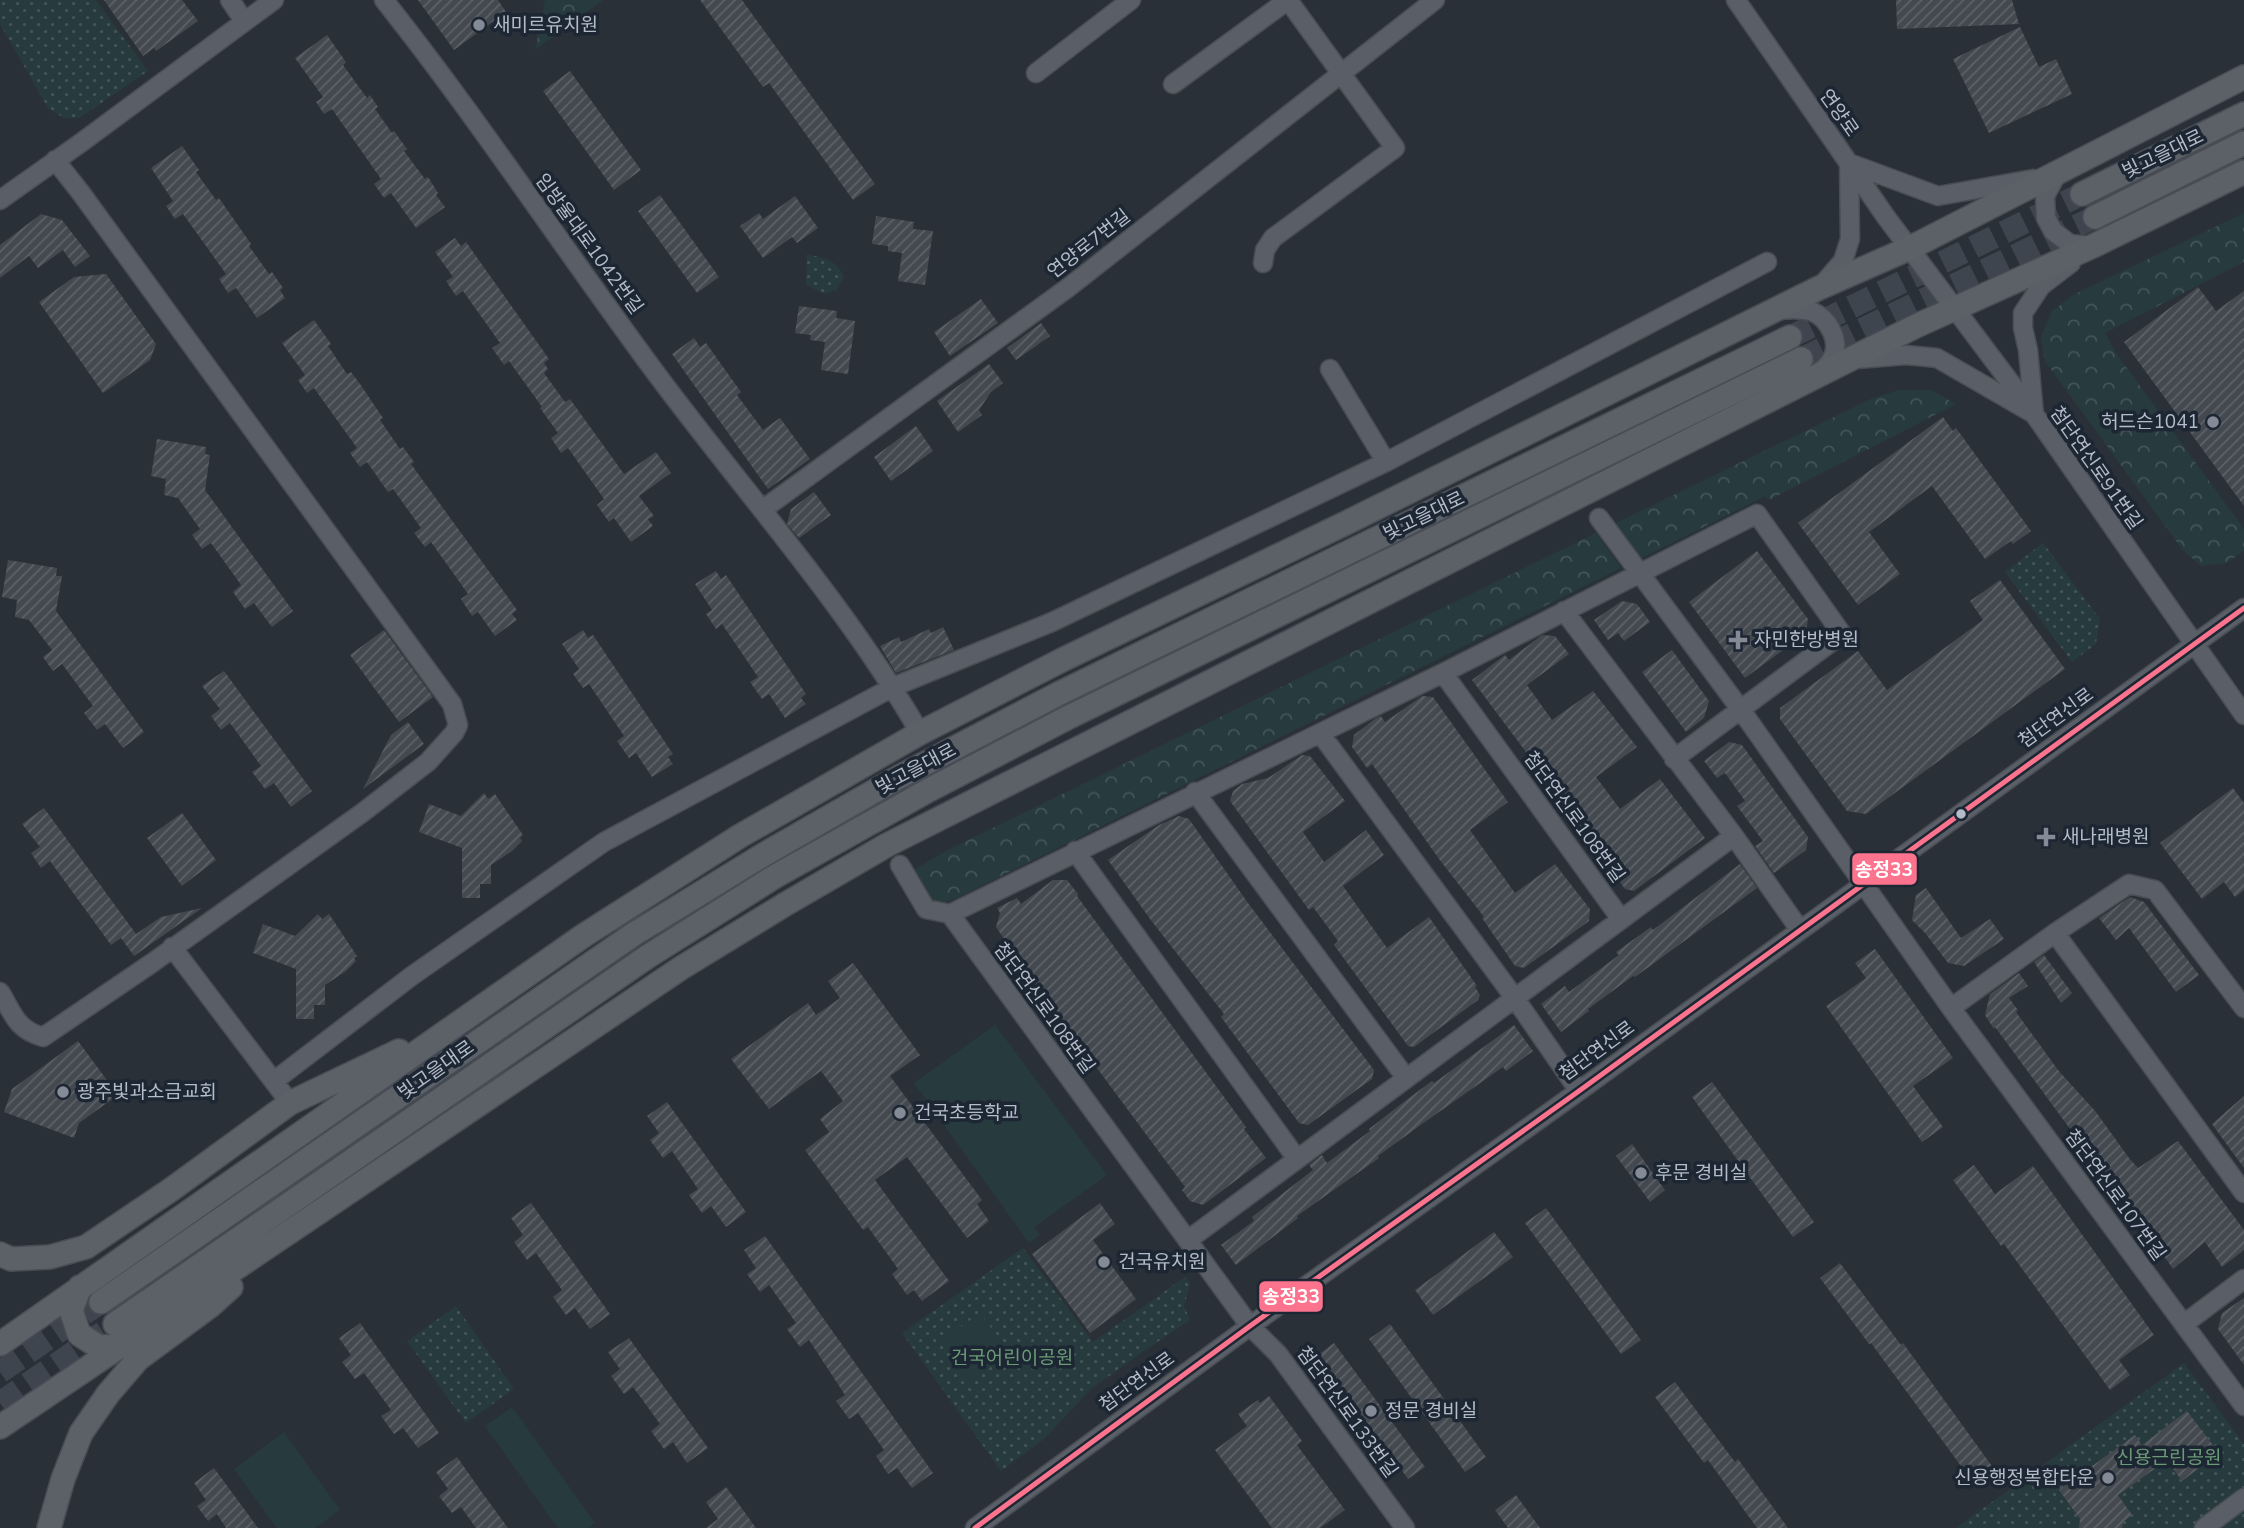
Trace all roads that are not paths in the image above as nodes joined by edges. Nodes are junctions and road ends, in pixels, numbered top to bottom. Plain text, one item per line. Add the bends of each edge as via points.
1 (230, 0) edge
2 (274, 0) edge
3 (384, 0) edge
4 (1130, 0) edge
5 (1435, 0) edge
6 (1736, 0) edge
7 (244, 21) junction
8 (1340, 72) junction
9 (1036, 73) dead end
10 (2244, 77) edge
11 (1173, 84) dead end
12 (2244, 114) edge
13 (2244, 143) edge
14 (55, 160) junction
15 (1849, 163) junction
16 (2244, 172) edge
17 (2057, 174) junction
18 (2082, 194) tunnel mouth
19 (0, 200) edge
20 (2095, 217) tunnel mouth
21 (2093, 246) junction
22 (1910, 248) junction
23 (1767, 262) dead end
24 (1263, 263) dead end
25 (1819, 288) junction
26 (1954, 308) junction
27 (1772, 311) junction
28 (1790, 337) tunnel mouth
29 (1801, 359) tunnel mouth
30 (1852, 359) junction
31 (1330, 369) dead end
32 (1812, 379) junction
33 (2034, 414) junction
34 (1386, 462) junction
35 (762, 510) junction
36 (1599, 518) dead end
37 (1638, 573) junction
38 (2244, 608) edge
39 (1564, 611) junction
40 (2193, 645) junction
41 (1443, 673) junction
42 (893, 687) junction
43 (1741, 710) junction
44 (2244, 715) edge
45 (920, 733) junction
46 (1320, 733) junction
47 (1674, 759) junction
48 (1195, 792) junction
49 (1734, 836) junction
50 (1075, 851) junction
51 (900, 865) dead end
52 (1863, 884) junction
53 (950, 914) junction
54 (1621, 919) junction
55 (1800, 930) junction
56 (2055, 933) junction
57 (172, 947) junction
58 (0, 992) edge
59 (1514, 997) junction
60 (1951, 1008) junction
61 (2244, 1008) edge
62 (459, 1023) junction
63 (1406, 1078) junction
64 (274, 1081) junction
65 (1579, 1090) junction
66 (290, 1103) junction
67 (251, 1130) junction
68 (1297, 1159) junction
69 (2244, 1193) edge
70 (198, 1204) junction
71 (307, 1220) junction
72 (1188, 1240) junction
73 (0, 1254) edge
74 (2244, 1279) edge
75 (80, 1287) junction
76 (101, 1302) tunnel mouth
77 (115, 1324) tunnel mouth
78 (2184, 1324) junction
79 (1250, 1326) junction
80 (0, 1344) edge
81 (122, 1346) junction
82 (2244, 1406) edge
83 (0, 1427) edge
84 (2244, 1498) edge
85 (49, 1528) edge
86 (975, 1528) edge
87 (1405, 1528) edge
88 (2204, 1528) edge

1 - 7 street
2 - 7 street
3 - 35 street, 임방울대로1042번길 via 658,376
4 - 9 street
5 - 8 street, 연양로7번길
6 - 15 street, 연양로
7 - 14 street
8 - 11 street via 1288,0
8 - 24 street via 1395,148 1273,238
8 - 35 street, 연양로7번길 via 1069,287
10 - 17 main road
12 - 18 main road, 빛고을대로
13 - 20 main road, 빛고을대로
14 - 19 street
14 - 57 street via 456,715 454,733 428,762
15 - 17 street via 1938,196
15 - 22 street, 연양로
15 - 25 street via 1850,239 1843,261
16 - 21 main road
17 - 21 street via 2045,196 2046,218 2053,231 2070,244
17 - 22 main road
21 - 26 main road
21 - 33 street via 2041,286 2023,313
22 - 25 main road
22 - 26 street, 첨단연신로91번길
23 - 34 street
25 - 27 main road
26 - 30 main road
26 - 33 street, 첨단연신로91번길
27 - 32 street via 1810,311 1831,328 1834,354
27 - 45 main road
28 - 76 main road, 빛고을대로 via 899,776 634,934
29 - 77 main road, 빛고을대로 via 1069,717 786,871 647,957
30 - 32 main road
30 - 33 street via 1937,358
31 - 34 street
32 - 71 main road via 887,845 681,968
33 - 40 street, 첨단연신로91번길
34 - 42 street via 1052,622
35 - 42 street, 임방울대로1042번길
36 - 37 street
37 - 39 street
37 - 43 street
37 - 43 street via 1757,514 1842,634
38 - 40 street, 첨단연신로
39 - 41 street
39 - 47 street
40 - 44 street, 첨단연신로91번길
40 - 52 street, 첨단연신로
41 - 46 street
41 - 54 street, 첨단연신로108번길
42 - 45 street, 임방울대로1042번길
42 - 64 street via 604,842 413,975
43 - 47 street
43 - 52 street
45 - 62 main road via 740,836 583,936
46 - 48 street
46 - 59 street
47 - 49 street
48 - 50 street
48 - 63 street
49 - 54 street
49 - 55 street
50 - 53 street
50 - 68 street
51 - 53 street via 926,909
52 - 55 street, 첨단연신로
52 - 60 street, 첨단연신로107번길
53 - 72 street, 첨단연신로108번길
54 - 59 street
55 - 65 street, 첨단연신로
56 - 60 street
56 - 61 street via 2129,884 2155,890
56 - 69 street
57 - 58 street via 43,1037 20,1025
57 - 64 street
59 - 63 street
59 - 65 street
60 - 78 street, 첨단연신로107번길
62 - 66 main road
62 - 70 main road
63 - 68 street
64 - 66 street
65 - 79 street, 첨단연신로
66 - 67 main road
67 - 70 main road
67 - 73 main road via 86,1247 50,1257 11,1259
68 - 72 street
70 - 75 main road
71 - 81 main road
71 - 85 main road via 210,1306 138,1359 108,1394 81,1433
72 - 79 street, 첨단연신로108번길
74 - 78 street
75 - 80 main road
75 - 81 main road via 71,1310 79,1334 99,1347
78 - 82 street, 첨단연신로107번길
79 - 86 street, 첨단연신로
79 - 87 street, 첨단연신로133번길 via 1278,1354
81 - 83 main road
84 - 88 street

